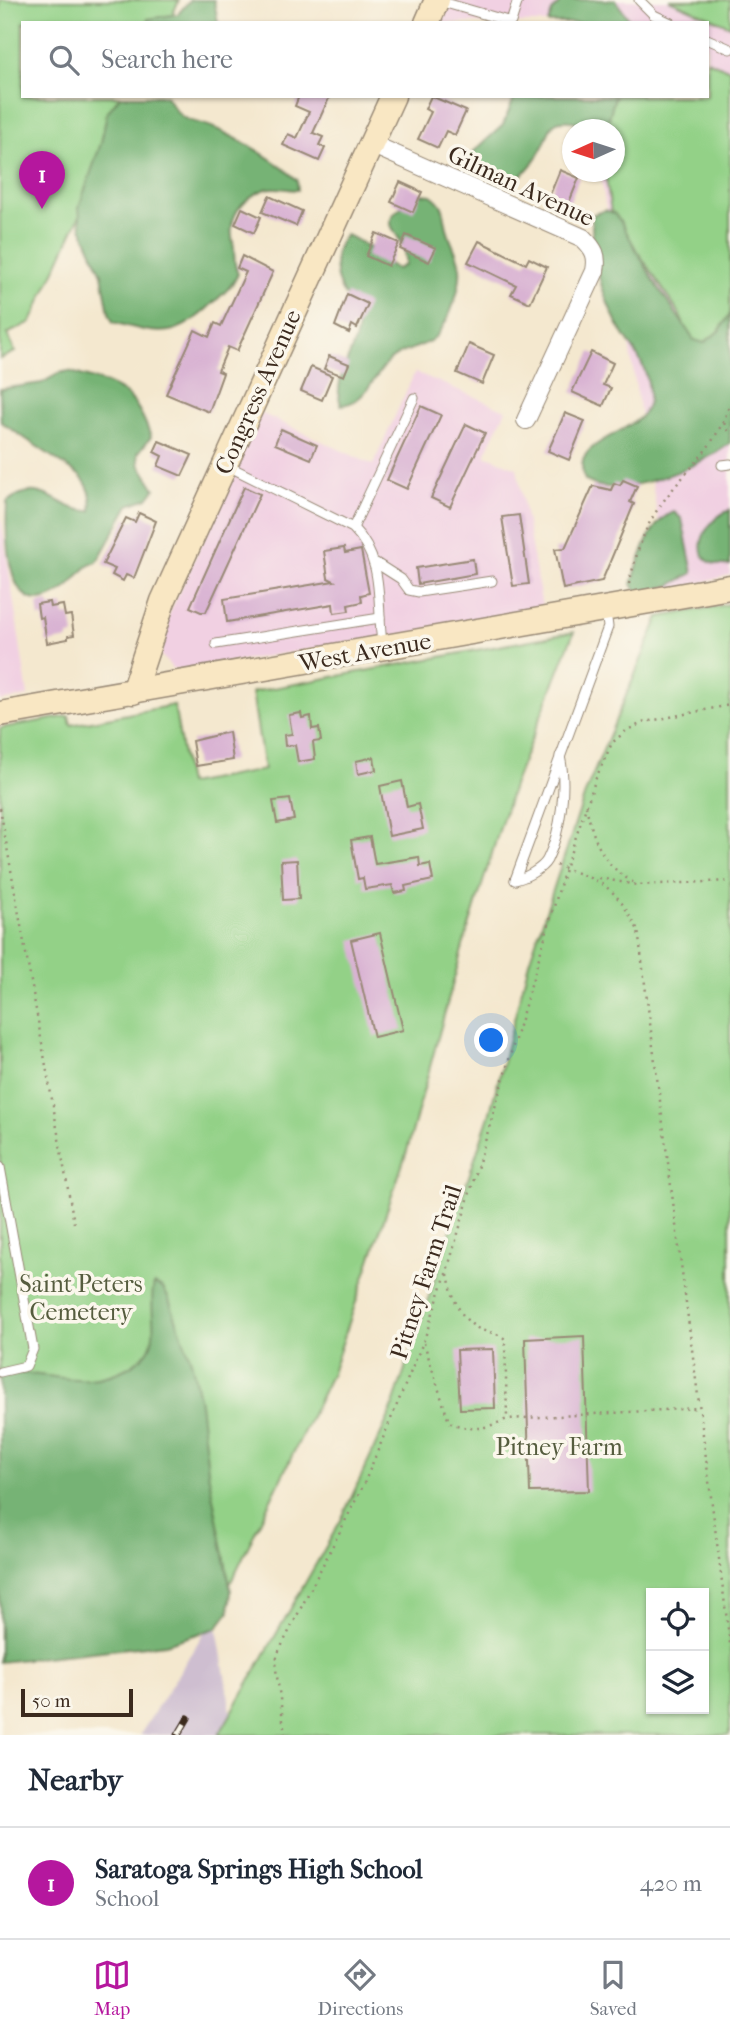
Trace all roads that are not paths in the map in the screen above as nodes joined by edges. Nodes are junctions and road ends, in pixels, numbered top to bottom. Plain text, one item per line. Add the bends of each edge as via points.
1 (437, 0) edge
2 (517, 0) edge
3 (639, 0) edge
4 (428, 21) edge
5 (508, 21) edge
6 (511, 21) edge
7 (667, 21) edge
8 (709, 40) edge
9 (730, 49) edge
10 (392, 98) edge
11 (371, 144) junction
12 (414, 398) dead end
13 (526, 420) dead end
14 (225, 465) junction
15 (353, 528) junction
16 (376, 563) junction
17 (492, 581) dead end
18 (730, 587) edge
19 (606, 610) junction
20 (380, 618) junction
21 (216, 644) dead end
22 (383, 649) junction
23 (133, 692) junction
24 (0, 714) edge
25 (559, 755) junction
26 (0, 1167) edge
27 (5, 1227) edge
28 (0, 1372) edge

1 - 4 street
1 - 5 lane
2 - 6 lane
3 - 7 lane
8 - 9 lane
10 - 11 street, Congress Avenue
11 - 13 street, Gilman Avenue via 583,238 593,247 595,271
11 - 14 street, Congress Avenue
12 - 15 lane
14 - 15 lane
14 - 23 street, Congress Avenue via 163,601
15 - 16 lane
16 - 17 lane via 409,590 419,592
16 - 20 lane
18 - 19 street, West Avenue
19 - 22 street, West Avenue
19 - 25 lane via 608,627
20 - 21 lane
20 - 22 lane
22 - 23 street, West Avenue
23 - 24 street, West Avenue
25 - 25 lane via 515,880 546,862 563,787
26 - 27 lane
27 - 28 lane via 33,1356 26,1366

